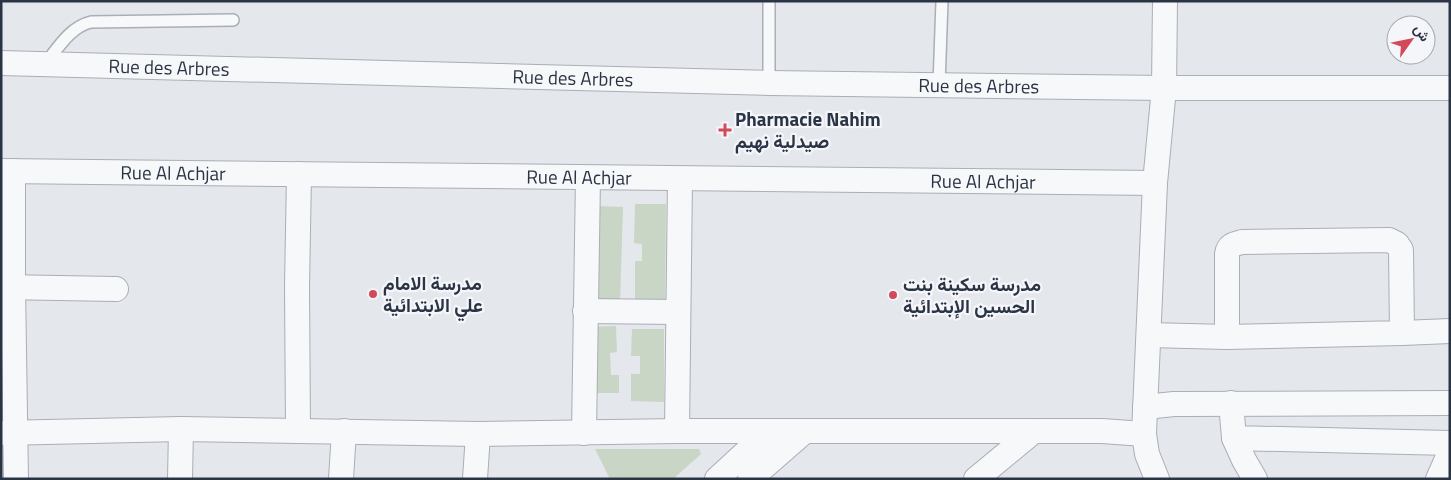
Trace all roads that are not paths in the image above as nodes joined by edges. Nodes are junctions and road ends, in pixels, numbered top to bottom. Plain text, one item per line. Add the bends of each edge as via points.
1 (770, 1) edge
2 (942, 1) edge
3 (1165, 1) edge
4 (233, 20) dead end
5 (1, 63) edge
6 (44, 66) junction
7 (769, 83) junction
8 (939, 85) junction
9 (1155, 88) junction
10 (1450, 88) edge
11 (7, 171) edge
12 (299, 174) junction
13 (588, 178) junction
14 (680, 179) junction
15 (1156, 183) junction
16 (7, 286) edge
17 (116, 289) dead end
18 (585, 311) junction
19 (678, 312) junction
20 (1450, 331) edge
21 (1402, 334) junction
22 (1149, 335) junction
23 (1227, 337) junction
24 (1450, 403) edge
25 (1231, 404) junction
26 (1144, 407) junction
27 (181, 429) junction
28 (298, 430) junction
29 (344, 431) junction
30 (677, 431) junction
31 (1034, 431) junction
32 (768, 432) junction
33 (804, 432) junction
34 (8, 433) edge
35 (584, 433) junction
36 (478, 434) junction
37 (1144, 434) junction
38 (1234, 438) junction
39 (1450, 444) edge
40 (1450, 452) edge
41 (16, 479) edge
42 (180, 479) edge
43 (341, 479) edge
44 (475, 479) edge
45 (717, 479) edge
46 (750, 479) edge
47 (976, 479) edge
48 (1157, 479) edge
49 (1255, 479) edge
50 (1438, 479) edge

1 - 7 lane
2 - 8 lane
3 - 9 street
4 - 6 lane via 91,22 70,33
5 - 6 street, Rue des Arbres
6 - 7 street, Rue des Arbres
7 - 8 street, Rue des Arbres
8 - 9 street, Rue des Arbres
9 - 10 street, Rue des Arbres
9 - 15 street
11 - 12 street, Rue Al Achjar
11 - 16 street
12 - 13 street, Rue Al Achjar
12 - 28 street
13 - 14 street, Rue Al Achjar
13 - 18 street
14 - 15 street, Rue Al Achjar
14 - 19 street
15 - 22 street
16 - 17 street
16 - 34 street
18 - 19 street
18 - 35 street
19 - 30 street
20 - 21 street
21 - 23 street
21 - 23 street via 1402,257 1400,247 1393,241 1242,242 1228,248
22 - 23 street
22 - 26 street
24 - 25 street
25 - 26 street
25 - 38 street
26 - 37 street
27 - 28 street
27 - 34 street
27 - 42 street
28 - 29 street
29 - 36 street
29 - 43 street
30 - 32 street
30 - 35 street
31 - 33 street
31 - 37 street
31 - 47 street
32 - 33 street
32 - 45 street
33 - 46 street
34 - 41 street
35 - 36 street
36 - 44 street
37 - 48 street via 1147,454
38 - 39 street
38 - 49 street
40 - 50 street

